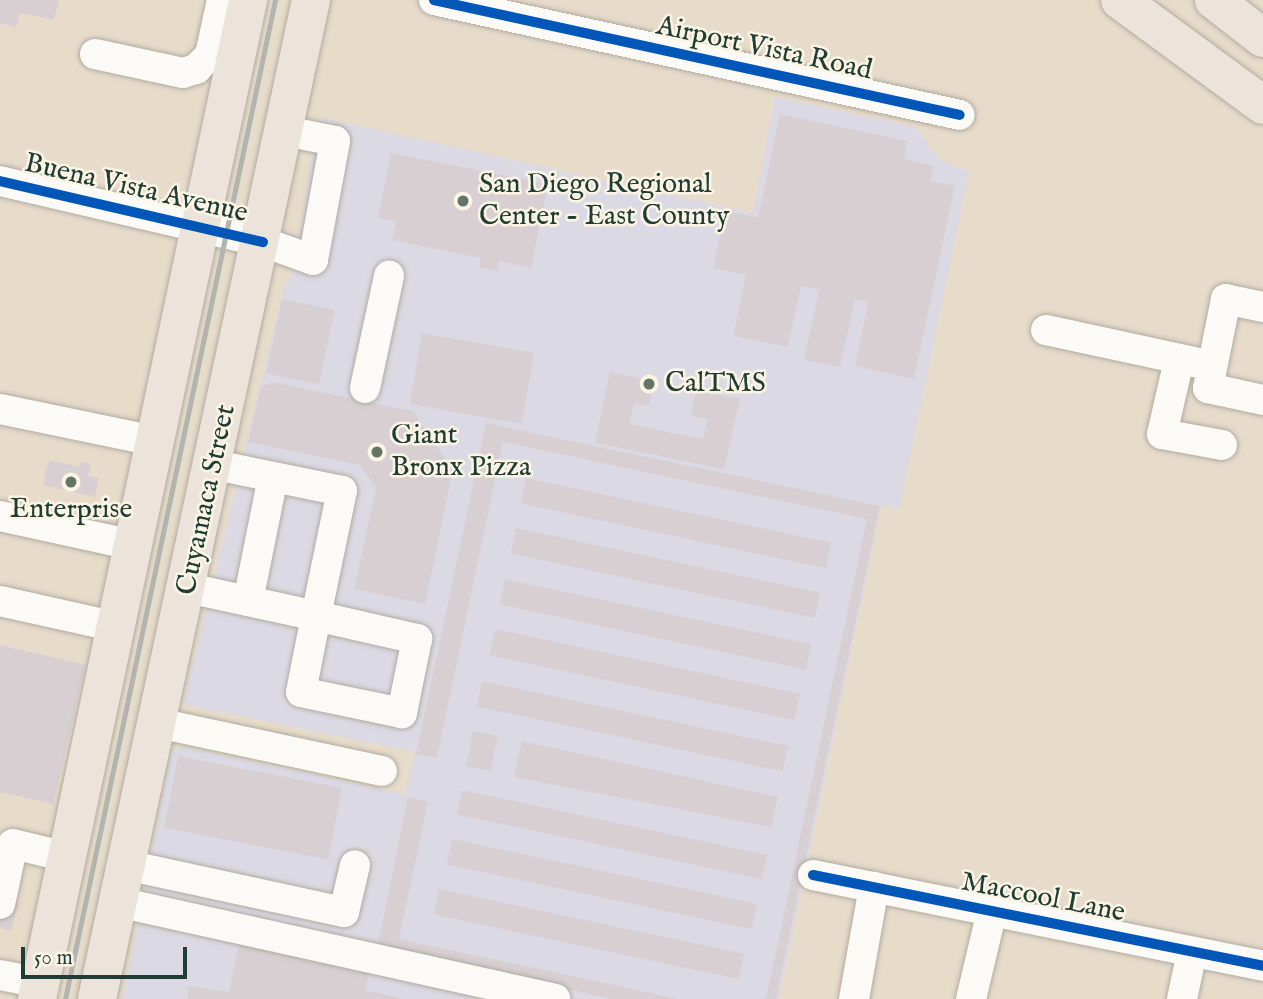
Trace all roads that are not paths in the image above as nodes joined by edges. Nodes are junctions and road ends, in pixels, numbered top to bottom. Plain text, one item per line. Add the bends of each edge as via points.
1 (222, 0) edge
2 (248, 0) edge
3 (312, 0) edge
4 (435, 0) edge
5 (1120, 0) edge
6 (1214, 0) edge
7 (1243, 0) edge
8 (1263, 18) edge
9 (1263, 38) edge
10 (95, 54) dead end
11 (1263, 106) edge
12 (960, 115) dead end
13 (285, 131) junction
14 (0, 181) edge
15 (200, 228) junction
16 (262, 242) junction
17 (389, 276) dead end
18 (1263, 307) edge
19 (1046, 330) dead end
20 (1179, 360) junction
21 (1212, 366) junction
22 (365, 388) dead end
23 (1263, 400) edge
24 (0, 409) edge
25 (155, 441) junction
26 (1222, 445) dead end
27 (215, 465) junction
28 (273, 477) junction
29 (0, 516) edge
30 (133, 545) junction
31 (188, 588) junction
32 (0, 601) edge
33 (248, 601) junction
34 (116, 627) junction
35 (158, 723) junction
36 (382, 771) dead end
37 (67, 857) junction
38 (126, 865) junction
39 (355, 865) dead end
40 (813, 875) dead end
41 (874, 887) junction
42 (118, 902) junction
43 (0, 904) edge
44 (992, 911) junction
45 (1192, 952) junction
46 (1263, 966) edge
47 (0, 975) edge
48 (39, 991) edge
49 (97, 999) edge
50 (555, 999) edge
51 (854, 999) edge
52 (971, 999) edge
53 (1182, 999) edge

1 - 10 street via 210,55 196,69 183,73
2 - 15 main road
3 - 13 main road, Cuyamaca Street
4 - 12 street, Airport Vista Road
5 - 11 main road
6 - 9 main road
7 - 8 main road
13 - 16 main road, Cuyamaca Street
13 - 16 street, Buena Vista Avenue via 335,142 313,260
14 - 15 street, Buena Vista Avenue
15 - 16 street, Buena Vista Avenue
15 - 25 main road
16 - 27 main road, Cuyamaca Street
17 - 22 street
18 - 21 street via 1226,299
19 - 20 street
20 - 21 street
20 - 26 street via 1162,434
21 - 23 street via 1208,388
24 - 25 street
25 - 30 main road
27 - 28 street
27 - 31 main road, Cuyamaca Street
28 - 33 street
28 - 33 street via 342,491 316,616
29 - 30 street
30 - 34 main road
31 - 33 street
31 - 35 main road, Cuyamaca Street
32 - 34 street
34 - 37 main road
35 - 36 street
35 - 38 main road, Cuyamaca Street
37 - 43 street via 13,844
37 - 48 main road
38 - 39 street via 344,912
38 - 42 main road, Cuyamaca Street
40 - 41 street, Maccool Lane
41 - 44 street, Maccool Lane
41 - 51 street
42 - 49 main road, Cuyamaca Street
42 - 50 street via 531,990
44 - 45 street, Maccool Lane
44 - 52 street
45 - 46 street, Maccool Lane
45 - 53 street
47 - 48 street

